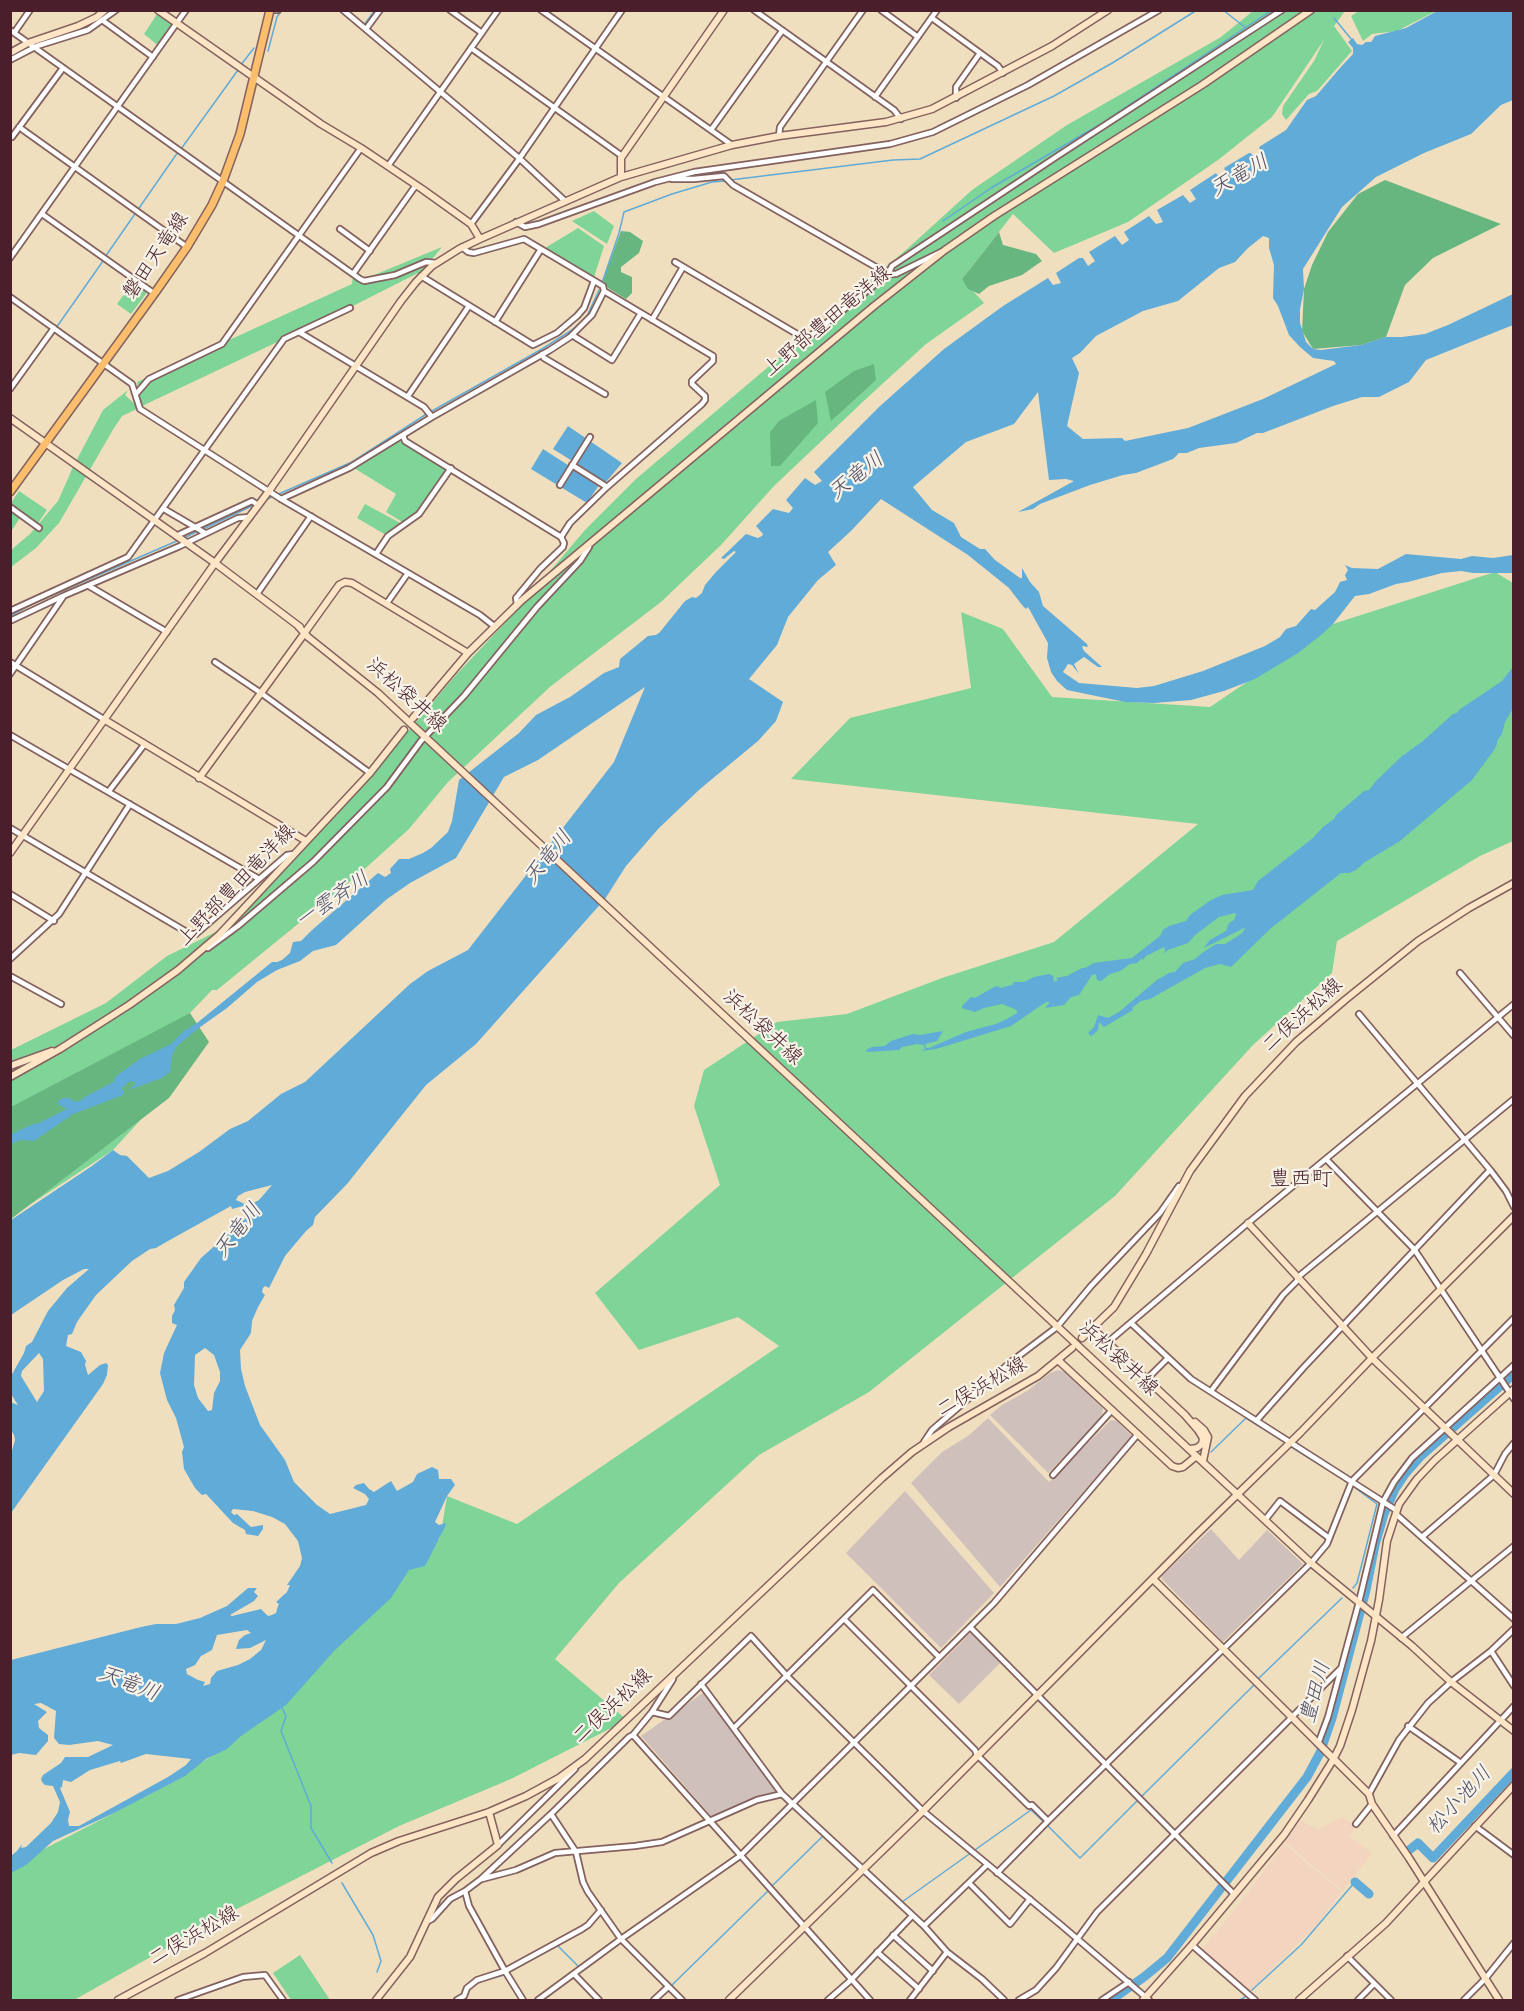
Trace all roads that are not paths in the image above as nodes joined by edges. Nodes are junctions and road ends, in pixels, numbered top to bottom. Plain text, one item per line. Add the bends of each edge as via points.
1 (30, 10) edge
2 (105, 10) edge
3 (116, 10) edge
4 (158, 10) edge
5 (186, 10) edge
6 (270, 10) edge
7 (343, 10) edge
8 (380, 10) edge
9 (450, 10) edge
10 (498, 10) edge
11 (542, 10) edge
12 (622, 10) edge
13 (724, 10) edge
14 (863, 10) edge
15 (881, 10) edge
16 (937, 10) edge
17 (1108, 10) edge
18 (1159, 10) edge
19 (1282, 10) edge
20 (1311, 10) edge
21 (756, 11) edge
22 (932, 18) junction
23 (100, 19) junction
24 (177, 24) junction
25 (366, 29) junction
26 (782, 31) junction
27 (12, 32) edge
28 (482, 33) junction
29 (918, 37) junction
30 (30, 45) junction
31 (471, 48) junction
32 (595, 49) junction
33 (10, 53) edge
34 (980, 53) junction
35 (153, 57) junction
36 (10, 60) edge
37 (826, 62) junction
38 (63, 68) junction
39 (1003, 72) junction
40 (254, 77) junction
41 (439, 92) junction
42 (663, 96) junction
43 (875, 97) junction
44 (956, 98) junction
45 (117, 106) junction
46 (554, 107) junction
47 (901, 119) junction
48 (19, 127) junction
49 (711, 130) junction
50 (10, 136) edge
51 (779, 136) junction
52 (732, 146) junction
53 (361, 148) junction
54 (622, 156) junction
55 (519, 158) junction
56 (388, 166) junction
57 (74, 167) junction
58 (621, 177) junction
59 (670, 178) junction
60 (223, 181) junction
61 (416, 184) junction
62 (565, 201) junction
63 (42, 214) junction
64 (516, 222) junction
65 (471, 224) junction
66 (340, 229) dead end
67 (300, 235) junction
68 (480, 239) junction
69 (187, 247) junction
70 (462, 247) junction
71 (541, 249) junction
72 (370, 250) junction
73 (945, 250) junction
74 (10, 258) edge
75 (675, 262) dead end
76 (436, 263) junction
77 (683, 267) junction
78 (354, 274) junction
79 (888, 274) junction
80 (422, 276) junction
81 (594, 281) junction
82 (604, 291) junction
83 (154, 294) junction
84 (10, 297) edge
85 (470, 306) junction
86 (350, 308) dead end
87 (641, 313) junction
88 (652, 320) junction
89 (495, 322) junction
90 (54, 328) junction
91 (299, 332) junction
92 (572, 335) junction
93 (542, 354) junction
94 (104, 363) junction
95 (355, 366) junction
96 (10, 389) edge
97 (136, 394) junction
98 (605, 394) dead end
99 (408, 396) junction
100 (432, 417) junction
101 (10, 418) edge
102 (403, 435) junction
103 (590, 437) dead end
104 (46, 443) junction
105 (204, 450) junction
106 (572, 465) junction
107 (451, 468) junction
108 (560, 485) dead end
109 (607, 487) junction
110 (269, 491) junction
111 (10, 492) edge
112 (281, 499) junction
113 (258, 505) junction
114 (10, 507) edge
115 (164, 508) junction
116 (250, 516) junction
117 (311, 516) junction
118 (155, 521) junction
119 (195, 527) junction
120 (39, 528) dead end
121 (205, 533) junction
122 (177, 537) junction
123 (561, 537) junction
124 (185, 542) junction
125 (590, 544) junction
126 (376, 554) junction
127 (215, 563) junction
128 (408, 573) junction
129 (89, 576) junction
130 (89, 586) junction
131 (257, 594) junction
132 (63, 596) junction
133 (387, 603) junction
134 (517, 604) junction
135 (10, 611) edge
136 (10, 621) edge
137 (494, 626) junction
138 (167, 632) junction
139 (305, 632) junction
140 (468, 653) junction
141 (10, 662) edge
142 (215, 662) dead end
143 (17, 666) junction
144 (10, 674) edge
145 (261, 693) junction
146 (413, 718) dead end
147 (105, 720) junction
148 (404, 730) dead end
149 (10, 735) edge
150 (425, 736) junction
151 (144, 745) junction
152 (70, 770) junction
153 (370, 772) junction
154 (199, 778) junction
155 (109, 791) junction
156 (130, 804) junction
157 (10, 828) edge
158 (23, 835) junction
159 (306, 841) junction
160 (10, 853) edge
161 (295, 854) junction
162 (87, 873) junction
163 (260, 879) junction
164 (1514, 883) edge
165 (10, 894) edge
166 (54, 921) junction
167 (10, 959) edge
168 (178, 970) junction
169 (1460, 973) dead end
170 (10, 976) edge
171 (62, 1004) dead end
172 (1514, 1004) edge
173 (1359, 1014) dead end
174 (1497, 1017) junction
175 (1514, 1036) edge
176 (60, 1049) junction
177 (10, 1066) edge
178 (10, 1077) edge
179 (1418, 1084) junction
180 (1514, 1099) edge
181 (1465, 1140) junction
182 (1326, 1159) junction
183 (1490, 1170) junction
184 (1190, 1171) junction
185 (1514, 1207) edge
186 (1377, 1211) junction
187 (1514, 1216) edge
188 (1248, 1223) junction
189 (1414, 1249) junction
190 (1298, 1277) junction
191 (1440, 1289) junction
192 (1514, 1318) edge
193 (1131, 1323) junction
194 (1343, 1326) junction
195 (1057, 1327) junction
196 (1092, 1328) junction
197 (1082, 1338) dead end
198 (1108, 1342) junction
199 (1072, 1348) dead end
200 (1482, 1350) junction
201 (1372, 1358) junction
202 (1167, 1359) junction
203 (1059, 1360) junction
204 (1514, 1365) edge
205 (1500, 1378) junction
206 (1147, 1379) junction
207 (1211, 1391) junction
208 (1511, 1392) edge
209 (1424, 1408) junction
210 (1112, 1410) junction
211 (1185, 1415) junction
212 (1257, 1420) junction
213 (1445, 1428) junction
214 (1138, 1434) junction
215 (1454, 1437) junction
216 (1290, 1442) junction
217 (1514, 1443) edge
218 (922, 1445) junction
219 (1187, 1447) junction
220 (1194, 1458) junction
221 (1205, 1464) junction
222 (1053, 1474) dead end
223 (1494, 1475) junction
224 (1351, 1483) junction
225 (1514, 1494) edge
226 (1238, 1496) junction
227 (1383, 1502) junction
228 (1394, 1509) junction
229 (1265, 1520) junction
230 (1422, 1537) junction
231 (1329, 1538) junction
232 (1514, 1546) edge
233 (1311, 1563) junction
234 (1153, 1579) junction
235 (1470, 1580) junction
236 (1359, 1602) junction
237 (1376, 1617) junction
238 (844, 1619) junction
239 (1514, 1619) edge
240 (970, 1627) junction
241 (1514, 1629) edge
242 (1401, 1638) junction
243 (1222, 1649) junction
244 (1491, 1651) junction
245 (939, 1657) junction
246 (1341, 1668) junction
247 (677, 1671) junction
248 (787, 1676) junction
249 (1451, 1682) junction
250 (701, 1684) junction
251 (910, 1686) junction
252 (1514, 1686) edge
253 (1038, 1695) junction
254 (1514, 1706) edge
255 (652, 1712) junction
256 (1291, 1718) junction
257 (1500, 1720) junction
258 (1408, 1726) junction
259 (734, 1728) junction
260 (1514, 1731) edge
261 (633, 1735) junction
262 (855, 1742) junction
263 (1318, 1745) junction
264 (977, 1755) junction
265 (585, 1759) junction
266 (1333, 1760) junction
267 (1461, 1763) junction
268 (1105, 1764) junction
269 (1514, 1785) edge
270 (782, 1794) junction
271 (1369, 1794) junction
272 (792, 1803) junction
273 (1372, 1804) junction
274 (923, 1811) junction
275 (489, 1812) junction
276 (551, 1814) junction
277 (710, 1822) junction
278 (1046, 1823) junction
279 (1356, 1824) dead end
280 (1475, 1826) junction
281 (1174, 1834) junction
282 (1393, 1836) junction
283 (498, 1845) junction
284 (576, 1852) junction
285 (1514, 1855) edge
286 (740, 1856) junction
287 (987, 1864) junction
288 (862, 1869) junction
289 (997, 1873) junction
290 (482, 1879) junction
291 (969, 1883) junction
292 (1424, 1883) junction
293 (465, 1891) junction
294 (1234, 1894) junction
295 (1030, 1899) junction
296 (601, 1910) junction
297 (912, 1916) junction
298 (426, 1922) junction
299 (924, 1926) junction
300 (804, 1927) junction
301 (893, 1935) junction
302 (621, 1939) junction
303 (1079, 1939) junction
304 (1514, 1943) edge
305 (1192, 1946) junction
306 (877, 1952) junction
307 (947, 1952) junction
308 (1347, 1956) junction
309 (505, 1971) junction
310 (933, 1971) junction
311 (574, 1974) junction
312 (1485, 1979) junction
313 (851, 1980) junction
314 (1129, 1982) junction
315 (1374, 1984) junction
316 (668, 1987) junction
317 (919, 1989) junction
318 (832, 1999) edge
319 (1146, 2000) edge
320 (118, 2001) edge
321 (178, 2001) edge
322 (283, 2001) edge
323 (376, 2001) edge
324 (457, 2001) edge
325 (524, 2001) edge
326 (538, 2001) edge
327 (599, 2001) edge
328 (654, 2001) edge
329 (682, 2001) edge
330 (729, 2001) edge
331 (870, 2001) edge
332 (910, 2001) edge
333 (1004, 2001) edge
334 (1019, 2001) edge
335 (1102, 2001) edge
336 (1255, 2001) edge
337 (1299, 2001) edge
338 (1358, 2001) edge
339 (1391, 2001) edge
340 (1464, 2001) edge
341 (1499, 2001) edge

1 - 27 street
2 - 23 street
3 - 23 street
4 - 24 street
5 - 24 street
6 - 40 main road, 磐田天竜線
7 - 25 street
8 - 25 street
9 - 28 street
10 - 28 street
11 - 32 street
12 - 32 street
13 - 42 street
14 - 37 street
15 - 29 street
16 - 22 street
17 - 39 street
18 - 59 street via 1028,85 933,132 890,144 740,164
19 - 79 street via 1059,154 892,266
20 - 73 street, 上野部豊田竜洋線
21 - 26 street
22 - 29 street
22 - 34 street
23 - 30 street
23 - 35 street
24 - 35 street
24 - 40 street
25 - 41 street
26 - 37 street
26 - 49 street
27 - 30 street
28 - 31 street
29 - 43 street
30 - 33 street
30 - 36 street
30 - 38 street
31 - 41 street
31 - 46 street
32 - 42 street
32 - 46 street
34 - 39 street
34 - 44 street via 956,87
35 - 45 street
37 - 43 street
37 - 51 street via 780,127
38 - 45 street
38 - 48 street
39 - 44 street
40 - 53 street
40 - 60 main road, 磐田天竜線
41 - 55 street
41 - 56 street
42 - 49 street
42 - 54 street
43 - 47 street
44 - 47 street
45 - 57 street
45 - 60 street
46 - 54 street
46 - 55 street
47 - 51 street
48 - 50 street
48 - 57 street
49 - 52 street
51 - 52 street
52 - 58 street
53 - 56 street
53 - 67 street
54 - 58 street
55 - 62 street
55 - 65 street
56 - 61 street
57 - 63 street
57 - 69 street
58 - 62 street
59 - 64 street via 539,224 525,227
59 - 79 street via 724,176 733,185
60 - 67 street
60 - 69 main road, 磐田天竜線
61 - 65 street
61 - 72 street
62 - 64 street
63 - 74 street
63 - 83 street
64 - 68 street
65 - 68 street
66 - 72 street
67 - 78 street
67 - 97 street via 222,344 149,379
68 - 70 street
69 - 83 main road, 磐田天竜線
70 - 71 street via 474,253 524,239
70 - 76 street
71 - 81 street
71 - 89 street
72 - 78 street
73 - 79 street via 896,274
73 - 125 street, 上野部豊田竜洋線
75 - 77 street
76 - 78 street via 426,262 405,273 364,281
76 - 80 street
77 - 79 street via 802,337 808,337
77 - 88 street
80 - 85 street
80 - 95 street
81 - 82 street
81 - 89 street via 577,316 557,333 533,345
82 - 87 street
82 - 92 street via 592,315
83 - 94 main road, 磐田天竜線
84 - 90 street
85 - 89 street
85 - 99 street
86 - 91 street
87 - 88 street
87 - 92 street via 612,360
88 - 109 street via 713,356 713,361 692,381 705,400
90 - 94 street
90 - 96 street
91 - 95 street
91 - 105 street via 284,339
92 - 93 street
93 - 98 street
93 - 100 street
94 - 97 street via 132,384
94 - 104 main road, 磐田天竜線
95 - 99 street
95 - 110 street
97 - 105 street via 140,409
99 - 100 street
100 - 102 street
101 - 104 street, 浜松袋井線
102 - 107 street via 405,441
102 - 112 street via 349,468
103 - 106 street
104 - 111 main road, 磐田天竜線
104 - 118 street, 浜松袋井線
105 - 110 street
105 - 115 street
106 - 108 street
106 - 109 street
107 - 123 street
107 - 126 street via 419,514 388,536
109 - 123 street
110 - 112 street
110 - 113 street
112 - 117 street
113 - 116 street
113 - 119 street via 252,501
114 - 120 street
115 - 118 street
115 - 119 street
116 - 121 street
116 - 127 street
117 - 126 street
117 - 131 street
118 - 122 street, 浜松袋井線
118 - 129 street via 128,557
119 - 121 street
119 - 122 street
121 - 124 street
122 - 124 street, 浜松袋井線
123 - 134 street via 563,547 516,598
124 - 127 street, 浜松袋井線
124 - 130 street
125 - 134 street, 上野部豊田竜洋線
125 - 150 street via 580,561 464,696
126 - 128 street
127 - 131 street, 浜松袋井線
127 - 138 street
128 - 133 street
128 - 137 street
129 - 130 street
129 - 135 street
130 - 132 street
130 - 138 street
131 - 139 street, 浜松袋井線
132 - 136 street
132 - 143 street
133 - 139 street via 345,582
133 - 140 street
134 - 137 street, 上野部豊田竜洋線
137 - 140 street, 上野部豊田竜洋線
138 - 147 street
139 - 145 street
139 - 150 street, 浜松袋井線
140 - 146 street, 上野部豊田竜洋線
141 - 143 street
142 - 145 street
143 - 144 street
143 - 147 street
145 - 153 street
145 - 154 street
147 - 151 street
147 - 152 street
148 - 153 street, 上野部豊田竜洋線
149 - 152 street
150 - 168 street via 387,787 313,862 238,926
150 - 195 street, 浜松袋井線
151 - 154 street
151 - 155 street
152 - 155 street
152 - 158 street
153 - 159 street, 上野部豊田竜洋線
154 - 159 street
155 - 156 street
156 - 162 street
156 - 163 street
157 - 158 street
158 - 160 street
158 - 162 street
159 - 161 street, 上野部豊田竜洋線
161 - 163 street via 287,855
161 - 168 street, 上野部豊田竜洋線 via 219,935
162 - 163 street via 190,934 196,934
162 - 166 street
164 - 184 street, 二俣浜松線 via 1418,941 1296,1042 1245,1096
165 - 166 street
166 - 167 street
168 - 176 street, 上野部豊田竜洋線
169 - 174 street
170 - 171 street
172 - 174 street
173 - 179 street
174 - 175 street
174 - 179 street
176 - 177 street
176 - 178 street, 上野部豊田竜洋線
179 - 181 street
179 - 182 street
180 - 181 street
181 - 183 street
181 - 186 street
182 - 186 street
182 - 188 street
183 - 185 street
183 - 189 street
184 - 195 street via 1160,1212
184 - 196 street, 二俣浜松線 via 1114,1307
186 - 189 street
186 - 190 street
187 - 191 street
188 - 190 street
188 - 193 street
189 - 191 street
189 - 194 street
190 - 194 street
190 - 207 street
191 - 200 street
191 - 201 street
192 - 200 street
193 - 198 street
193 - 202 street
194 - 201 street
194 - 212 street
195 - 218 street via 976,1392
195 - 219 street, 浜松袋井線
196 - 197 street, 二俣浜松線
196 - 198 street
198 - 206 street
199 - 203 street, 二俣浜松線
200 - 205 street
200 - 209 street
201 - 209 street
201 - 216 street
202 - 206 street
202 - 207 street
203 - 210 street
203 - 218 street, 二俣浜松線
204 - 205 street
205 - 208 street
205 - 213 street
206 - 211 street
207 - 212 street
208 - 215 street
209 - 213 street
209 - 224 street
210 - 214 street
210 - 222 street
211 - 219 street via 1203,1438 1200,1447
211 - 221 street via 1207,1434
212 - 216 street
213 - 215 street
213 - 227 street via 1403,1467
214 - 220 street via 1175,1467 1184,1467
214 - 240 street
215 - 223 street
215 - 228 street
216 - 224 street
216 - 226 street
217 - 223 street
218 - 247 street, 二俣浜松線 via 841,1515
219 - 220 street, 浜松袋井線
219 - 221 street, 浜松袋井線
220 - 221 street, 浜松袋井線
221 - 226 street, 浜松袋井線
223 - 225 street
223 - 230 street
224 - 227 street
224 - 231 street
226 - 229 street, 浜松袋井線
226 - 234 street
227 - 228 street
227 - 236 street
228 - 230 street
228 - 237 street
229 - 231 street via 1280,1501
229 - 233 street, 浜松袋井線
230 - 235 street
231 - 233 street
232 - 235 street
233 - 236 street, 浜松袋井線
233 - 243 street
234 - 243 street
234 - 253 street
235 - 239 street
235 - 242 street
236 - 237 street, 浜松袋井線
236 - 246 street
237 - 242 street, 浜松袋井線
237 - 266 street via 1352,1710
238 - 245 street via 873,1590
238 - 248 street
238 - 251 street
240 - 245 street
240 - 253 street
241 - 244 street
242 - 249 street, 浜松袋井線
243 - 256 street
243 - 268 street
244 - 249 street
244 - 252 street
245 - 251 street
246 - 256 street
246 - 263 street
247 - 255 street
247 - 265 street, 二俣浜松線
248 - 250 street via 750,1636
248 - 259 street
248 - 262 street
249 - 257 street, 浜松袋井線
249 - 258 street
250 - 255 street via 669,1716
250 - 259 street
251 - 262 street
251 - 264 street
253 - 264 street
253 - 268 street
254 - 257 street
255 - 261 street
256 - 263 street
256 - 281 street
257 - 260 street, 浜松袋井線
257 - 267 street
258 - 267 street
258 - 271 street
259 - 270 street
261 - 276 street
261 - 277 street
262 - 272 street
262 - 274 street
263 - 266 street
264 - 274 street
264 - 278 street
265 - 275 street, 二俣浜松線 via 551,1783
265 - 283 street
266 - 271 street
266 - 294 street via 1284,1835
267 - 282 street
268 - 278 street
268 - 281 street
269 - 280 street
270 - 272 street
270 - 277 street via 757,1800
271 - 273 street
272 - 286 street
272 - 288 street
273 - 279 street
273 - 282 street
274 - 287 street
274 - 288 street
275 - 283 street
275 - 320 street, 二俣浜松線 via 371,1853
276 - 284 street
276 - 290 street
277 - 284 street via 662,1842
277 - 286 street
278 - 289 street
280 - 285 street
280 - 292 street
281 - 294 street
281 - 303 street via 1097,1912
282 - 292 street
283 - 298 street via 438,1896
284 - 290 street via 555,1853
284 - 296 street via 583,1882
286 - 300 street
286 - 302 street
287 - 289 street
287 - 291 street
288 - 297 street
288 - 300 street
289 - 295 street
290 - 293 street
291 - 295 street via 1010,1924
291 - 299 street
292 - 308 street
292 - 312 street
293 - 298 street via 450,1899
293 - 309 street
294 - 305 street
295 - 303 street
296 - 302 street
296 - 309 street via 582,1929
297 - 299 street
297 - 301 street
298 - 323 street via 410,1957
299 - 307 street
300 - 313 street
300 - 330 street
301 - 306 street
301 - 310 street
302 - 311 street
302 - 316 street
303 - 314 street
303 - 334 street via 1036,1990
304 - 312 street
305 - 319 street
305 - 336 street
306 - 313 street
306 - 317 street
307 - 310 street
307 - 333 street
308 - 315 street
308 - 337 street
309 - 324 street via 477,1980
309 - 325 street
310 - 317 street
311 - 326 street
311 - 327 street
312 - 340 street
312 - 341 street
313 - 318 street
313 - 331 street
314 - 319 street
314 - 335 street
315 - 338 street
315 - 339 street
316 - 328 street
316 - 329 street
317 - 332 street
321 - 322 street via 243,1977 265,1975

